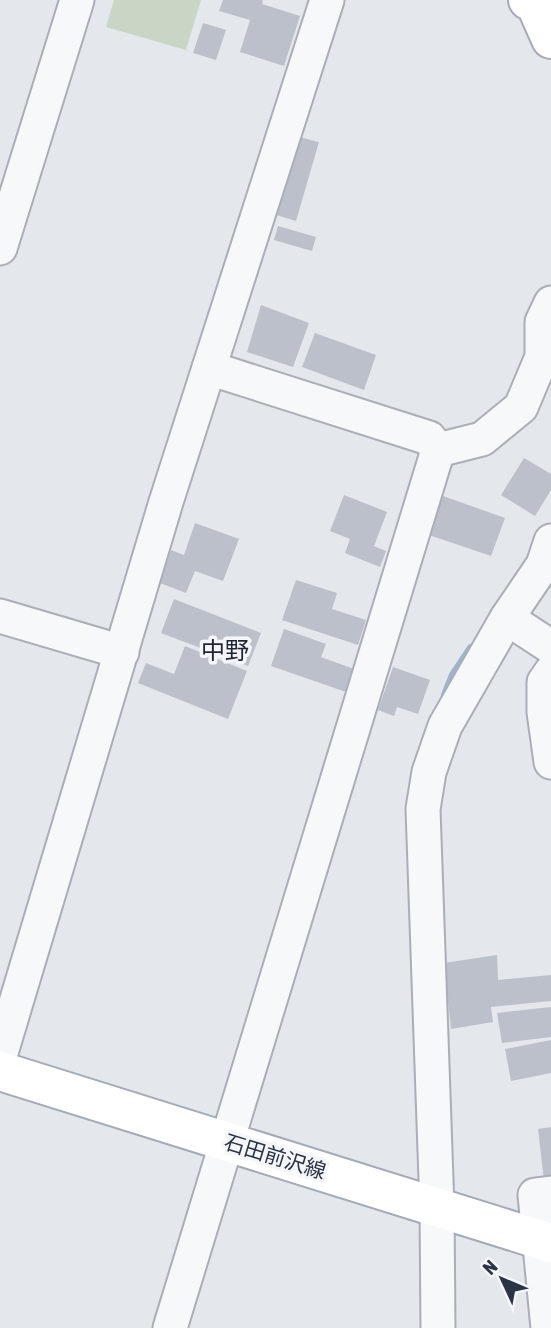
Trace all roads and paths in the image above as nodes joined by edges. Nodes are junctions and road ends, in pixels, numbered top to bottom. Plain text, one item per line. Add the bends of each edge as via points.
1 (77, 0) edge
2 (327, 0) edge
3 (538, 3) edge
4 (551, 39) edge
5 (0, 248) edge
6 (551, 303) edge
7 (209, 368) junction
8 (543, 375) edge
9 (438, 450) junction
10 (551, 541) edge
11 (0, 616) edge
12 (508, 618) junction
13 (551, 648) edge
14 (122, 652) junction
15 (551, 672) edge
16 (551, 762) edge
17 (0, 1056) edge
18 (0, 1071) edge
19 (225, 1142) junction
20 (551, 1193) edge
21 (437, 1208) junction
22 (544, 1241) edge
23 (170, 1328) edge
24 (438, 1328) edge
25 (548, 1328) edge

1 - 5 street
2 - 7 street
3 - 4 main road
6 - 8 street via 542,322
7 - 9 street via 429,438
7 - 14 street
8 - 9 street via 521,407 482,439
9 - 19 street
10 - 12 street via 543,565
11 - 14 street
12 - 13 street
12 - 21 street via 445,726 429,772 423,809
14 - 17 street
15 - 16 street via 544,682
18 - 19 main road, 石田前沢線
19 - 21 main road, 石田前沢線
19 - 23 street
20 - 22 street via 535,1195
21 - 22 main road, 石田前沢線
21 - 24 street
22 - 25 street

